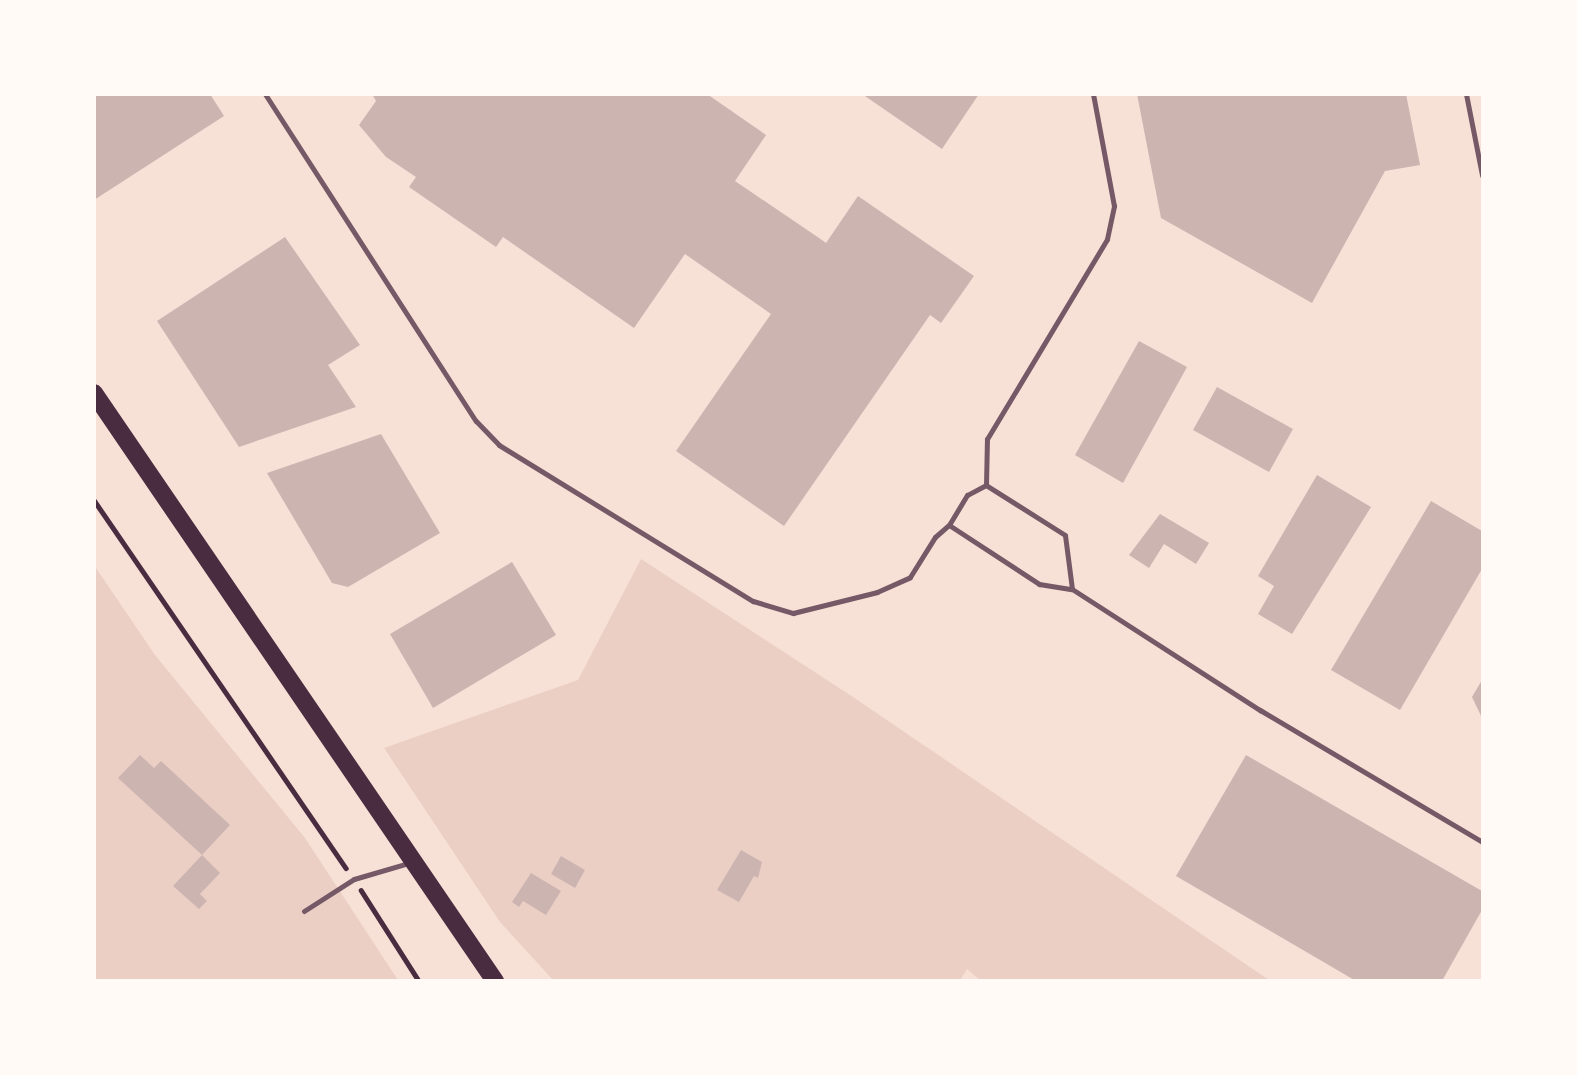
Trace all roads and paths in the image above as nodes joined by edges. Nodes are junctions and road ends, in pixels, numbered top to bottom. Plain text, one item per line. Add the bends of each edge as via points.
1 (265, 94) edge
2 (1093, 94) edge
3 (1466, 94) edge
4 (1482, 175) edge
5 (94, 393) edge
6 (986, 485) junction
7 (94, 500) edge
8 (949, 526) junction
9 (1072, 589) junction
10 (1482, 842) edge
11 (415, 861) junction
12 (354, 879) junction
13 (304, 911) dead end
14 (419, 981) edge
15 (495, 981) edge

1 - 8 lane via 476,421 499,445 753,601 793,613 877,592 909,578 934,537
2 - 6 lane via 1114,206 1107,239 988,439
3 - 4 lane
5 - 11 main road
6 - 8 lane via 967,495
6 - 9 lane via 1065,535
7 - 12 path
8 - 9 lane via 1039,584
9 - 10 lane via 1260,710
11 - 12 lane
11 - 15 main road
12 - 13 lane
12 - 14 path

